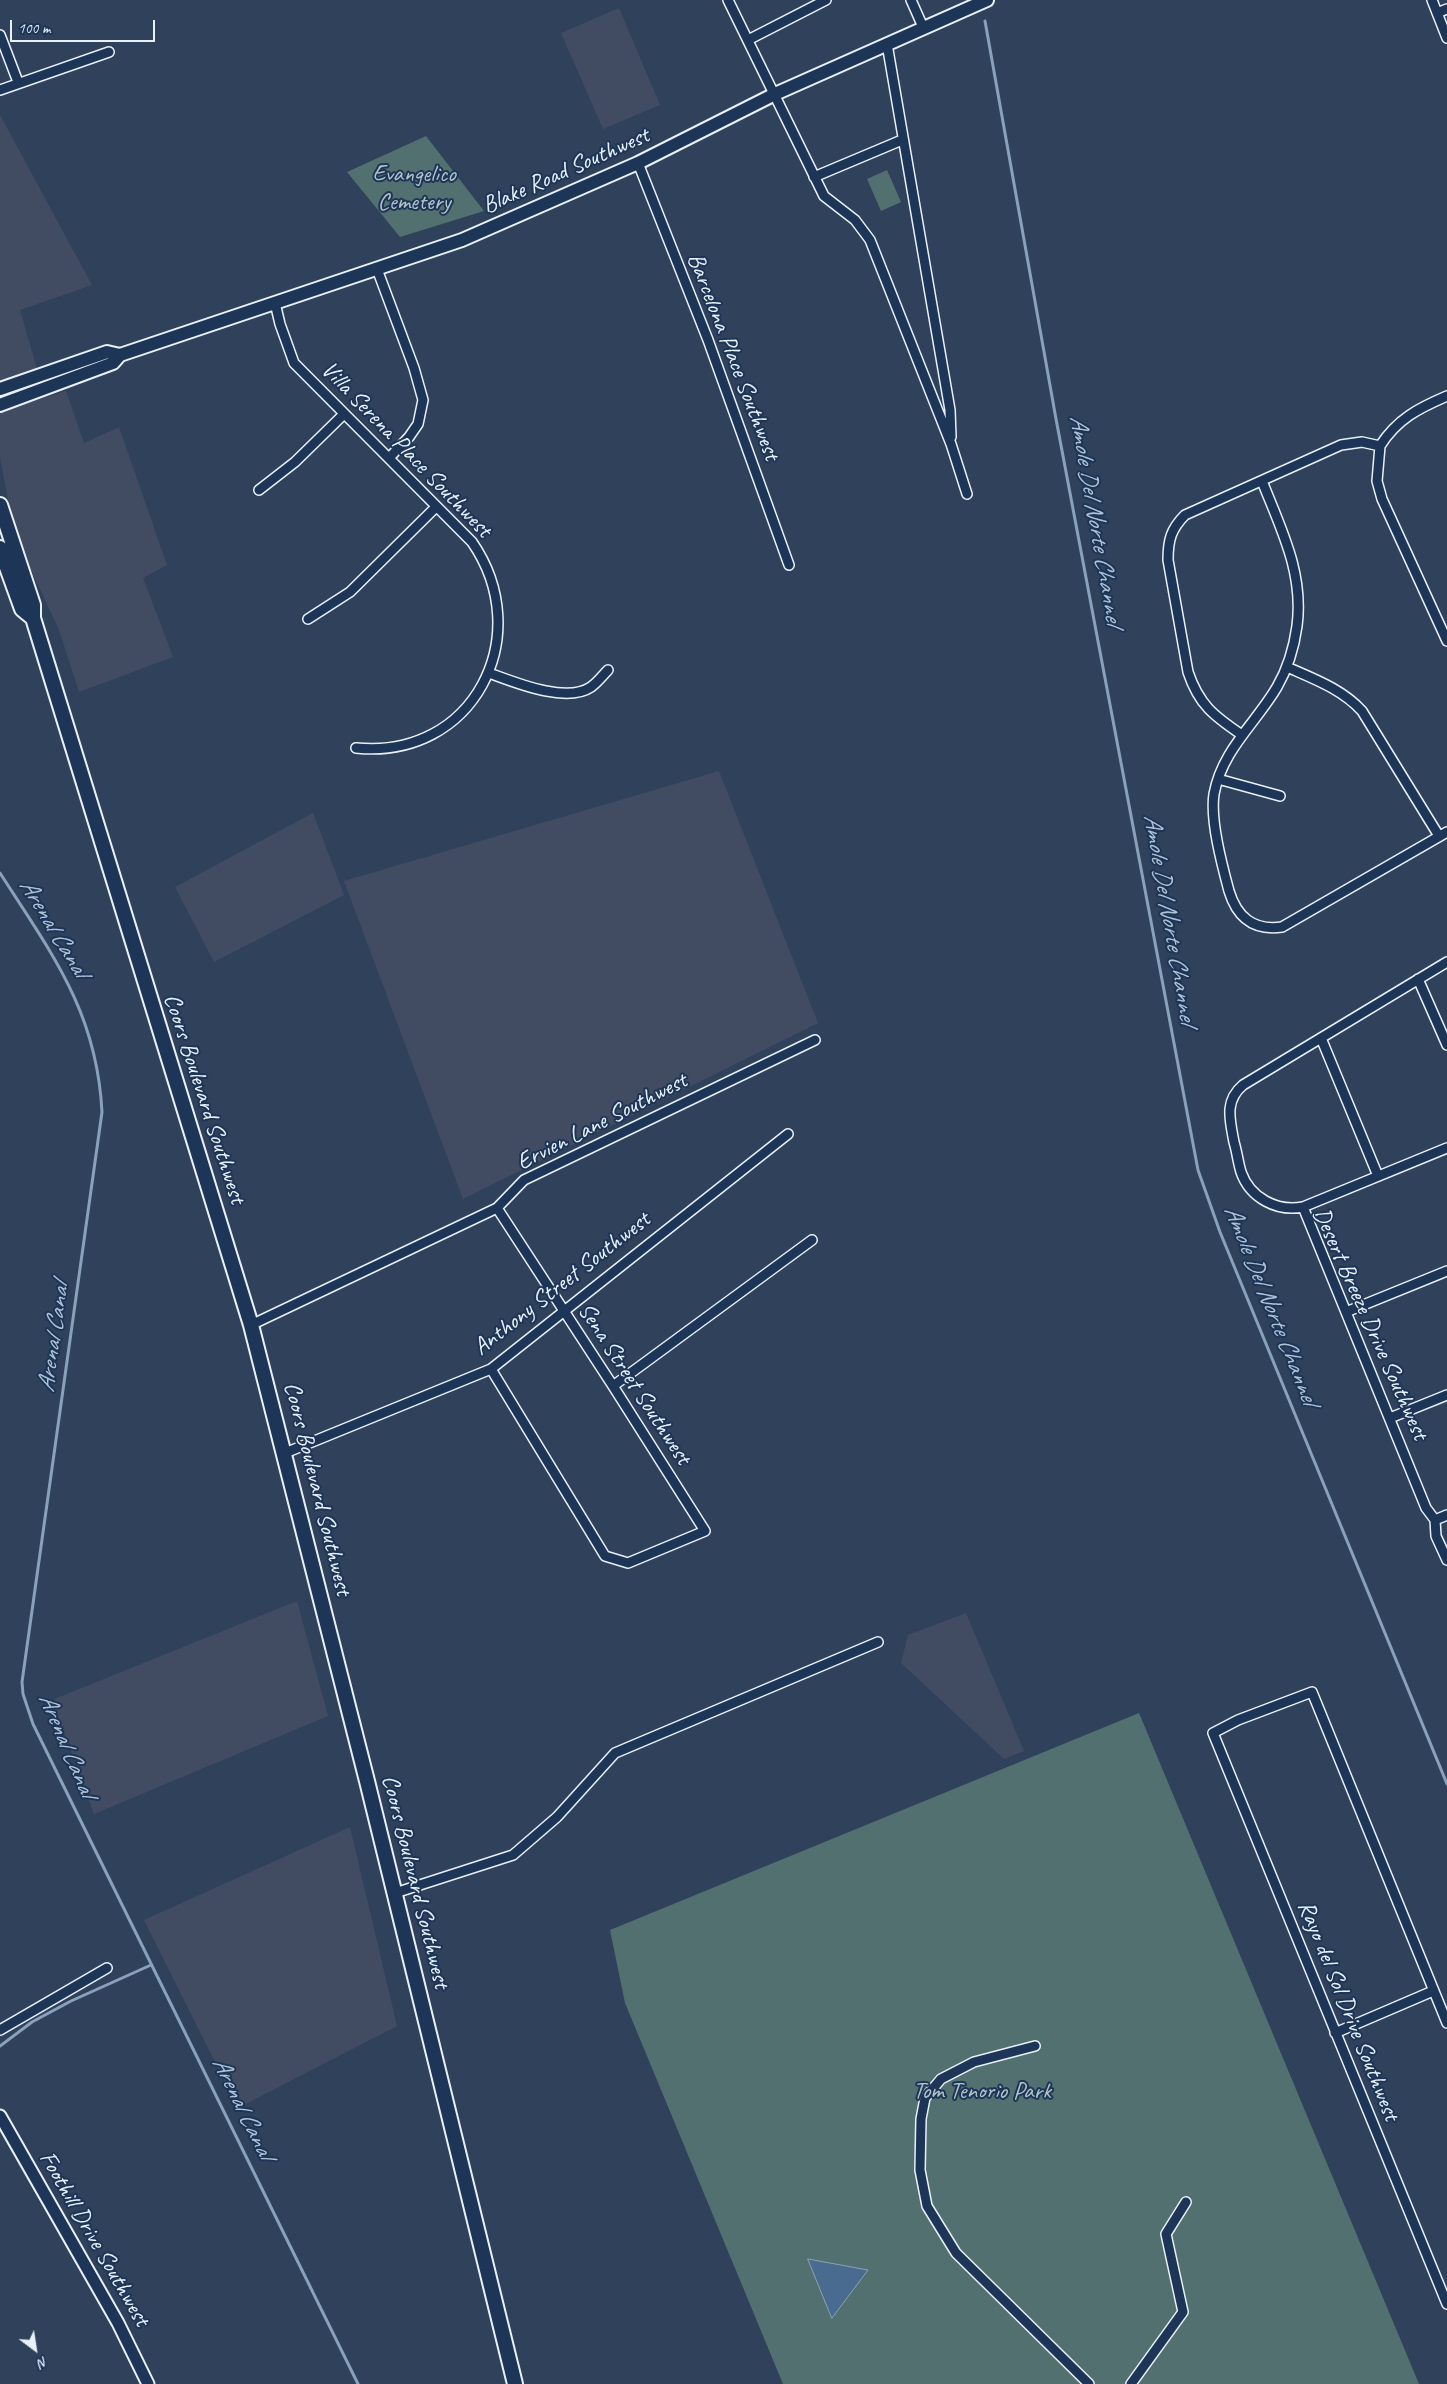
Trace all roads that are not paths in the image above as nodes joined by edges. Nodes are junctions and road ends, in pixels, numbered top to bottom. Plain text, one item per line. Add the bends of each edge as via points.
1 (728, 0) edge
2 (826, 0) edge
3 (911, 0) edge
4 (987, 0) edge
5 (1432, 0) edge
6 (1447, 9) edge
7 (1437, 13) junction
8 (923, 27) junction
9 (0, 35) edge
10 (1447, 38) edge
11 (748, 40) junction
12 (887, 44) junction
13 (110, 52) dead end
14 (18, 82) junction
15 (0, 90) edge
16 (775, 94) junction
17 (902, 140) junction
18 (638, 163) junction
19 (814, 177) junction
20 (377, 269) junction
21 (275, 303) junction
22 (120, 355) junction
23 (0, 389) edge
24 (1447, 396) edge
25 (0, 405) edge
26 (344, 414) junction
27 (951, 444) junction
28 (1380, 446) junction
29 (388, 458) junction
30 (1262, 481) junction
31 (259, 490) dead end
32 (967, 494) dead end
33 (0, 505) edge
34 (436, 507) junction
35 (0, 548) edge
36 (789, 565) dead end
37 (33, 618) junction
38 (308, 619) dead end
39 (1447, 641) edge
40 (1287, 667) junction
41 (608, 670) dead end
42 (489, 673) junction
43 (1242, 734) junction
44 (356, 748) dead end
45 (1218, 779) junction
46 (1280, 796) dead end
47 (1443, 834) edge
48 (1447, 962) edge
49 (1418, 979) junction
50 (1321, 1038) junction
51 (815, 1040) dead end
52 (1447, 1046) edge
53 (788, 1134) dead end
54 (1447, 1148) edge
55 (1378, 1176) junction
56 (1303, 1207) junction
57 (497, 1208) junction
58 (812, 1240) dead end
59 (1447, 1271) edge
60 (562, 1311) junction
61 (1346, 1312) junction
62 (251, 1325) junction
63 (491, 1369) junction
64 (614, 1386) junction
65 (1447, 1395) edge
66 (1390, 1418) junction
67 (285, 1453) junction
68 (1447, 1515) edge
69 (1435, 1520) junction
70 (1447, 1560) edge
71 (878, 1642) dead end
72 (395, 1893) junction
73 (107, 1968) dead end
74 (1433, 1991) junction
75 (1447, 2023) edge
76 (0, 2030) edge
77 (1335, 2033) junction
78 (1035, 2046) dead end
79 (0, 2116) edge
80 (1186, 2202) dead end
81 (1447, 2304) edge
82 (148, 2384) edge
83 (515, 2384) edge
84 (1089, 2384) edge
85 (1131, 2384) edge

1 - 11 street
2 - 11 street
3 - 8 street
4 - 8 main road, Blake Road Southwest
5 - 7 street
6 - 7 street
7 - 10 street
8 - 12 main road, Blake Road Southwest
9 - 14 street
11 - 16 street
12 - 16 main road, Blake Road Southwest
12 - 17 street
13 - 14 street
14 - 15 street
16 - 18 main road, Blake Road Southwest
16 - 19 street
17 - 19 street
17 - 27 street via 950,410
18 - 20 main road, Blake Road Southwest via 470,236
18 - 36 street, Barcelona Place Southwest via 708,340
19 - 27 street via 824,196 855,220 870,240
20 - 21 main road, Blake Road Southwest
20 - 29 street via 423,400 418,424
21 - 22 main road, Blake Road Southwest
21 - 26 street, Villa Serena Place Southwest via 294,363
22 - 23 main road, Blake Road Southwest via 107,352
22 - 25 main road, Blake Road Southwest via 113,363
24 - 28 street via 1396,424
26 - 29 street, Villa Serena Place Southwest
26 - 31 street via 295,462
27 - 32 street
28 - 30 street via 1362,442 1341,445
28 - 39 street via 1377,481 1382,499
29 - 34 street, Villa Serena Place Southwest
30 - 40 street via 1289,548 1297,580 1298,613
30 - 43 street via 1185,515 1174,527 1168,542 1169,566 1193,688 1211,713
33 - 37 main road, Coors Boulevard Southwest via 33,605
34 - 38 street via 350,592
34 - 42 street, Villa Serena Place Southwest via 472,542 492,579 498,632
35 - 37 main road, Coors Boulevard Southwest via 22,609
37 - 62 main road, Coors Boulevard Southwest
40 - 43 street via 1276,688
40 - 47 street via 1352,700
41 - 42 street via 591,687 570,692 550,692
42 - 44 street, Villa Serena Place Southwest via 474,700 445,727 392,748
43 - 45 street via 1223,764
45 - 46 street
45 - 47 street via 1214,805 1228,886 1240,915 1269,929 1282,927
48 - 49 street
49 - 50 street
49 - 52 street
50 - 55 street
50 - 56 street, Desert Breeze Drive Southwest via 1243,1085 1233,1094 1228,1113 1241,1173 1251,1190 1272,1205
51 - 57 street, Ervien Lane Southwest via 524,1180
53 - 60 street, Anthony Street Southwest
54 - 55 street
55 - 56 street
56 - 61 street, Desert Breeze Drive Southwest
57 - 60 street, Sena Street Southwest
57 - 62 street, Ervien Lane Southwest
58 - 64 street
59 - 61 street
60 - 63 street, Anthony Street Southwest
60 - 64 street, Sena Street Southwest
61 - 66 street, Desert Breeze Drive Southwest
62 - 67 main road, Coors Boulevard Southwest
63 - 64 street, Sena Street Southwest via 605,1556 628,1563 705,1531
63 - 67 street, Anthony Street Southwest
65 - 66 street
66 - 69 street, Desert Breeze Drive Southwest via 1426,1508
67 - 72 main road, Coors Boulevard Southwest
68 - 69 street
69 - 70 street, Desert Breeze Drive Southwest via 1436,1536
71 - 72 street via 615,1753 556,1817 513,1855
72 - 83 main road, Coors Boulevard Southwest
73 - 76 street
74 - 75 street
74 - 77 street
74 - 77 street, Rayo del Sol Drive Southwest via 1312,1692 1238,1720 1213,1733
77 - 81 street, Rayo del Sol Drive Southwest
78 - 84 street via 974,2062 941,2080 925,2098 921,2119 920,2170 927,2206 956,2253
79 - 82 street, Foothill Drive Southwest via 118,2323
80 - 85 street via 1166,2234 1183,2312

